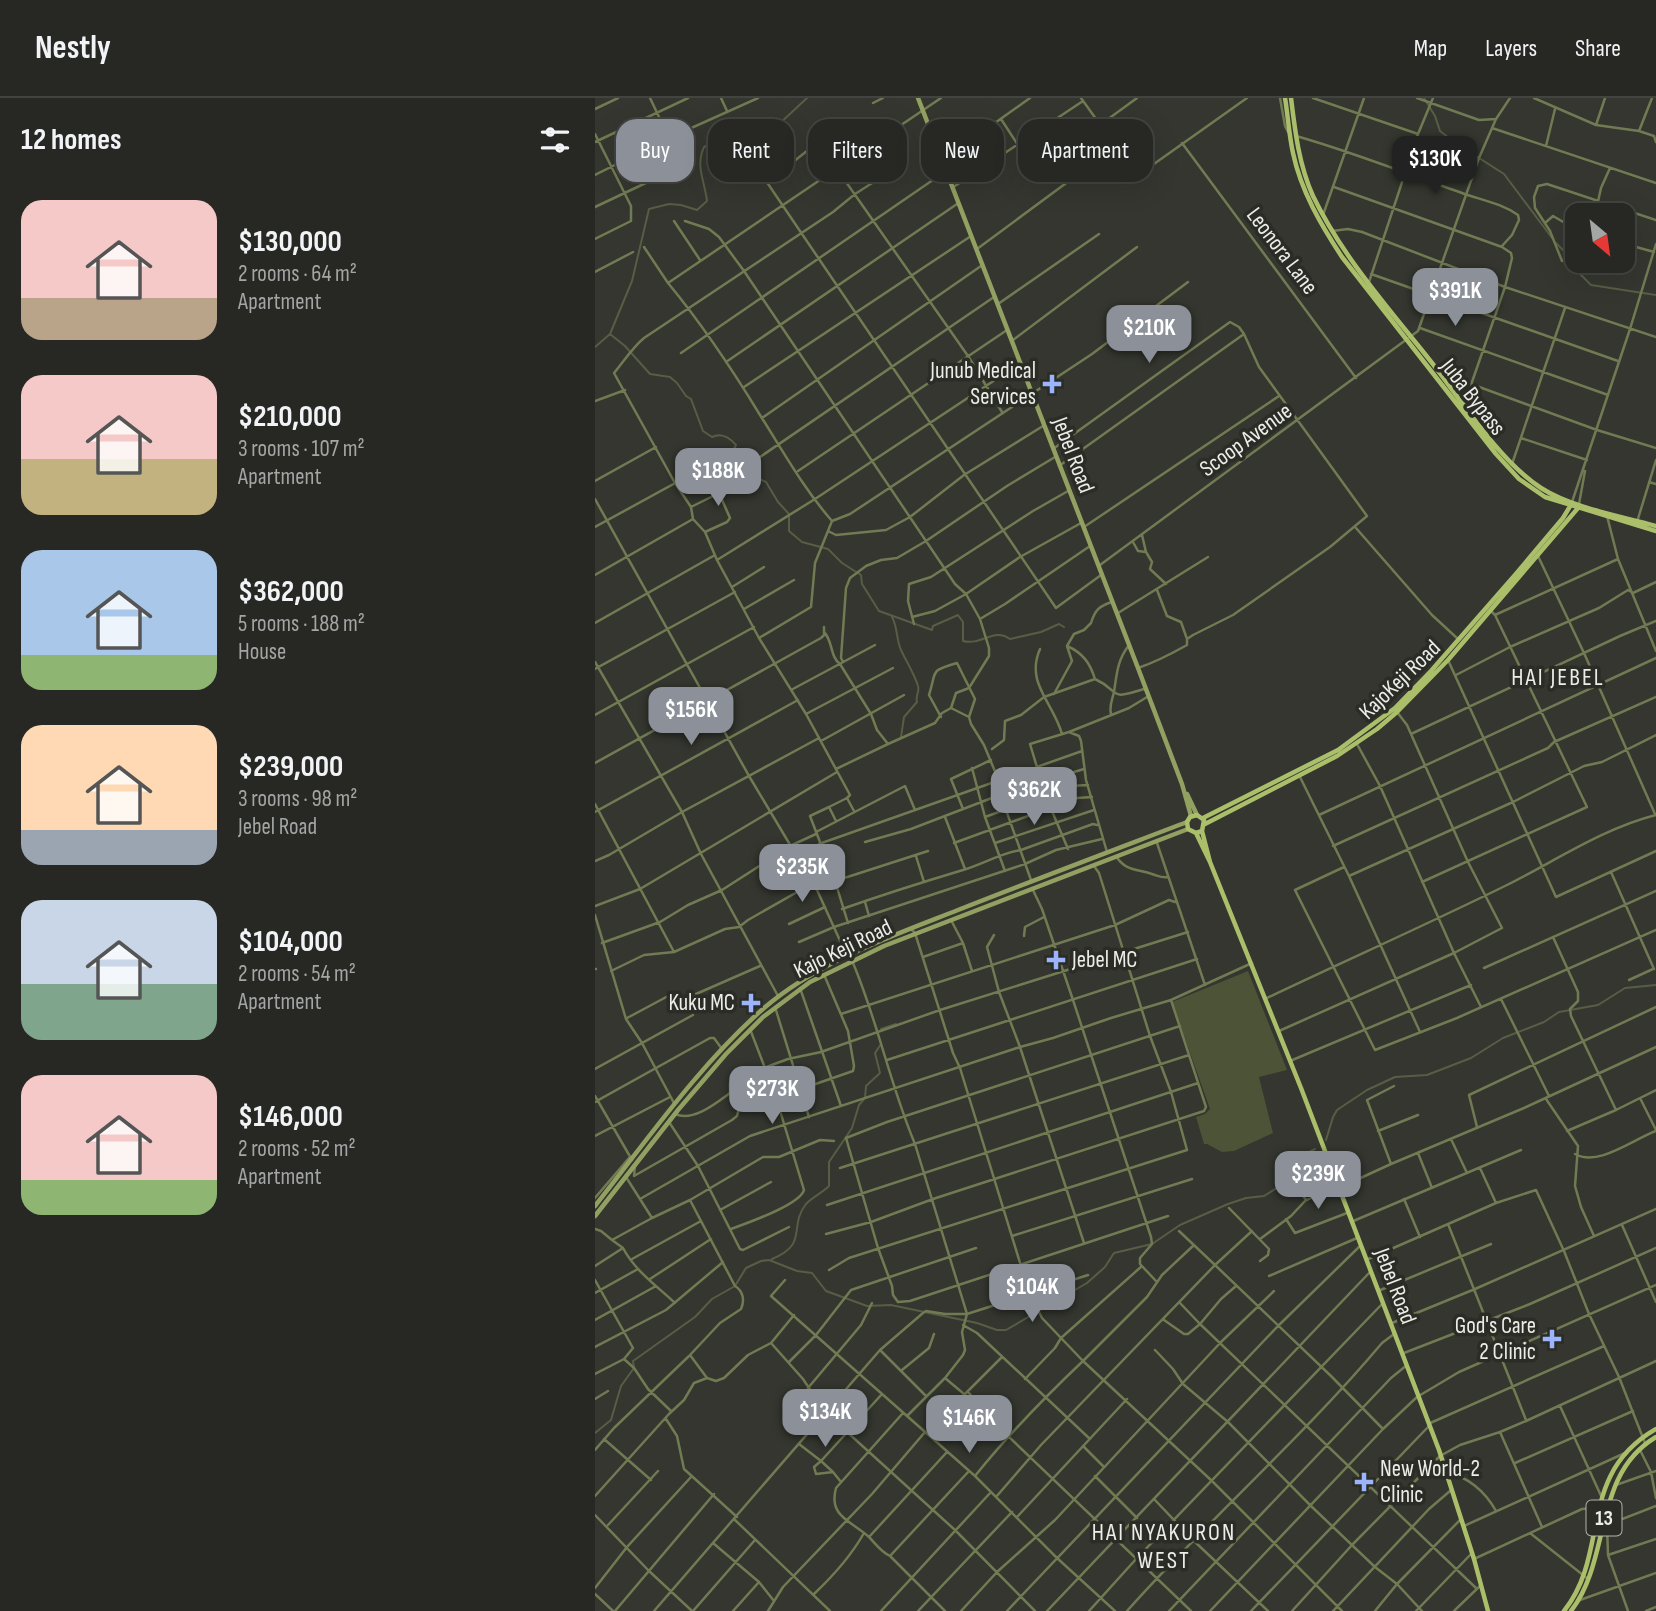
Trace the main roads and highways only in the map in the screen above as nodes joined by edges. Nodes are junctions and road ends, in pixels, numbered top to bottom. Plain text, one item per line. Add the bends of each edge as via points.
1 (918, 98) edge
2 (1288, 98) edge
3 (1293, 135) junction
4 (1571, 504) junction
5 (1578, 506) junction
6 (1636, 523) junction
7 (1656, 529) edge
8 (1194, 815) junction
9 (1204, 821) junction
10 (1187, 822) junction
11 (1188, 829) junction
12 (1199, 832) junction
13 (913, 931) junction
14 (850, 958) junction
15 (732, 1043) junction
16 (595, 1206) edge
17 (595, 1216) edge
18 (1656, 1429) edge
19 (1656, 1437) edge
20 (1585, 1578) junction
21 (1488, 1611) edge
22 (1564, 1611) edge
23 (1571, 1611) edge

1 - 8 main road, Jebel Road
2 - 3 main road, Juba Bypass
3 - 4 main road, Juba Bypass via 1323,215 1369,282 1512,464 1539,487
3 - 4 main road, Juba Bypass via 1301,180 1323,228 1406,342 1514,474 1545,497
4 - 5 main road
4 - 9 main road, KajoKeji Road via 1409,695 1320,760
5 - 6 main road
5 - 6 main road
5 - 9 main road, KajoKeji Road via 1448,660 1397,712 1357,744 1300,777
6 - 7 main road
8 - 9 main road
8 - 10 main road
9 - 12 main road
10 - 11 main road
10 - 13 main road, Kajo Keji Road
11 - 12 main road
11 - 13 main road, Kajo Keji Road
12 - 21 main road, Jebel Road via 1395,1333 1464,1526
13 - 14 main road, Kajo Keji Road
14 - 15 main road, Kajo Keji Road via 800,988
14 - 15 main road, Kajo Keji Road via 778,997
15 - 16 main road, Kajo Keji Road via 722,1049
15 - 17 main road, Kajo Keji Road
18 - 20 main road via 1612,1469
19 - 20 main road, 13 via 1622,1469
20 - 22 main road
20 - 23 main road, 13

